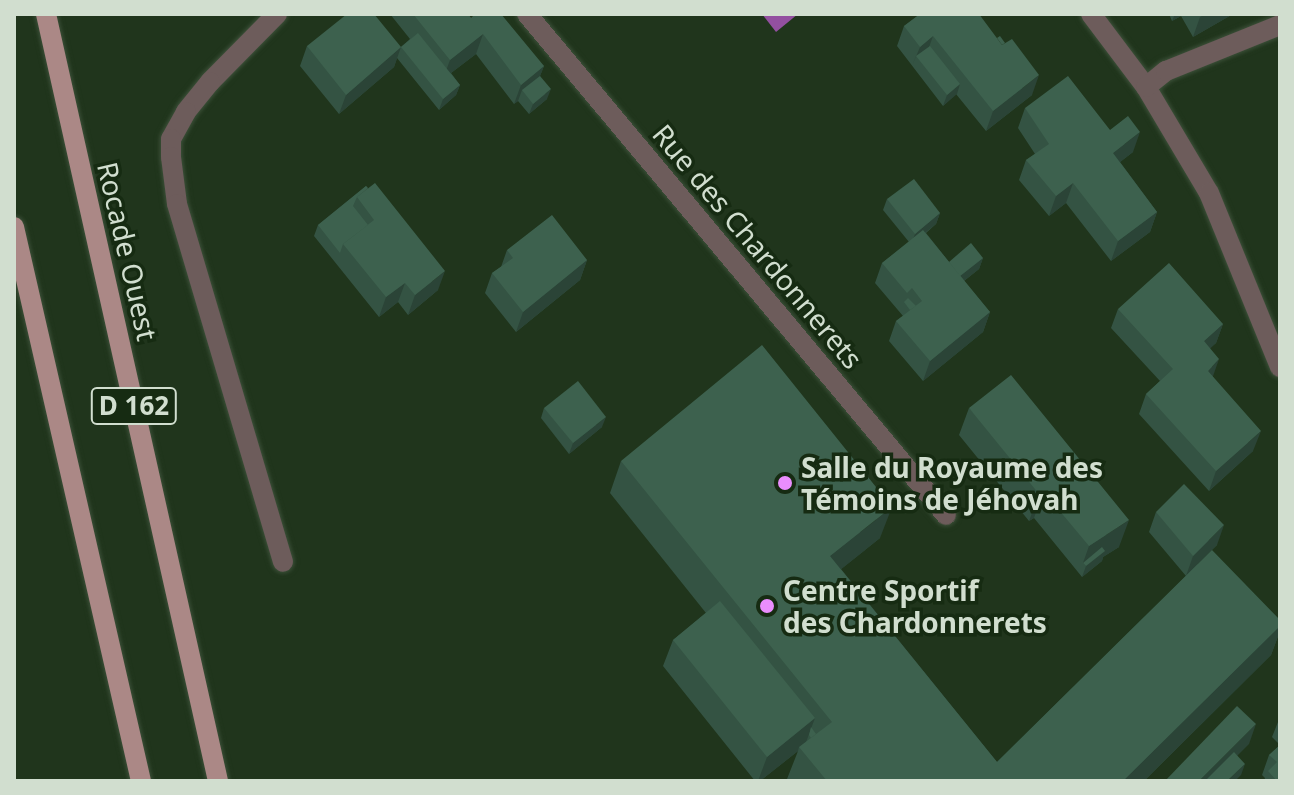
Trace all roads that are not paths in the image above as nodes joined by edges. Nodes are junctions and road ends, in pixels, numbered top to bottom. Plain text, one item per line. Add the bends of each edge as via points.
1 (277, 14) edge
2 (527, 14) edge
3 (1091, 14) edge
4 (44, 19) edge
5 (1280, 25) edge
6 (1146, 87) junction
7 (14, 227) edge
8 (1280, 367) edge
9 (946, 515) dead end
10 (283, 562) dead end
11 (141, 781) edge
12 (218, 781) edge

1 - 10 street via 210,82 171,139 177,204
2 - 9 street, Rue des Chardonnerets
3 - 6 street
4 - 12 main road, Rocade Ouest / D 162
5 - 6 street via 1166,71
6 - 8 street via 1209,193
7 - 11 main road, D 162

